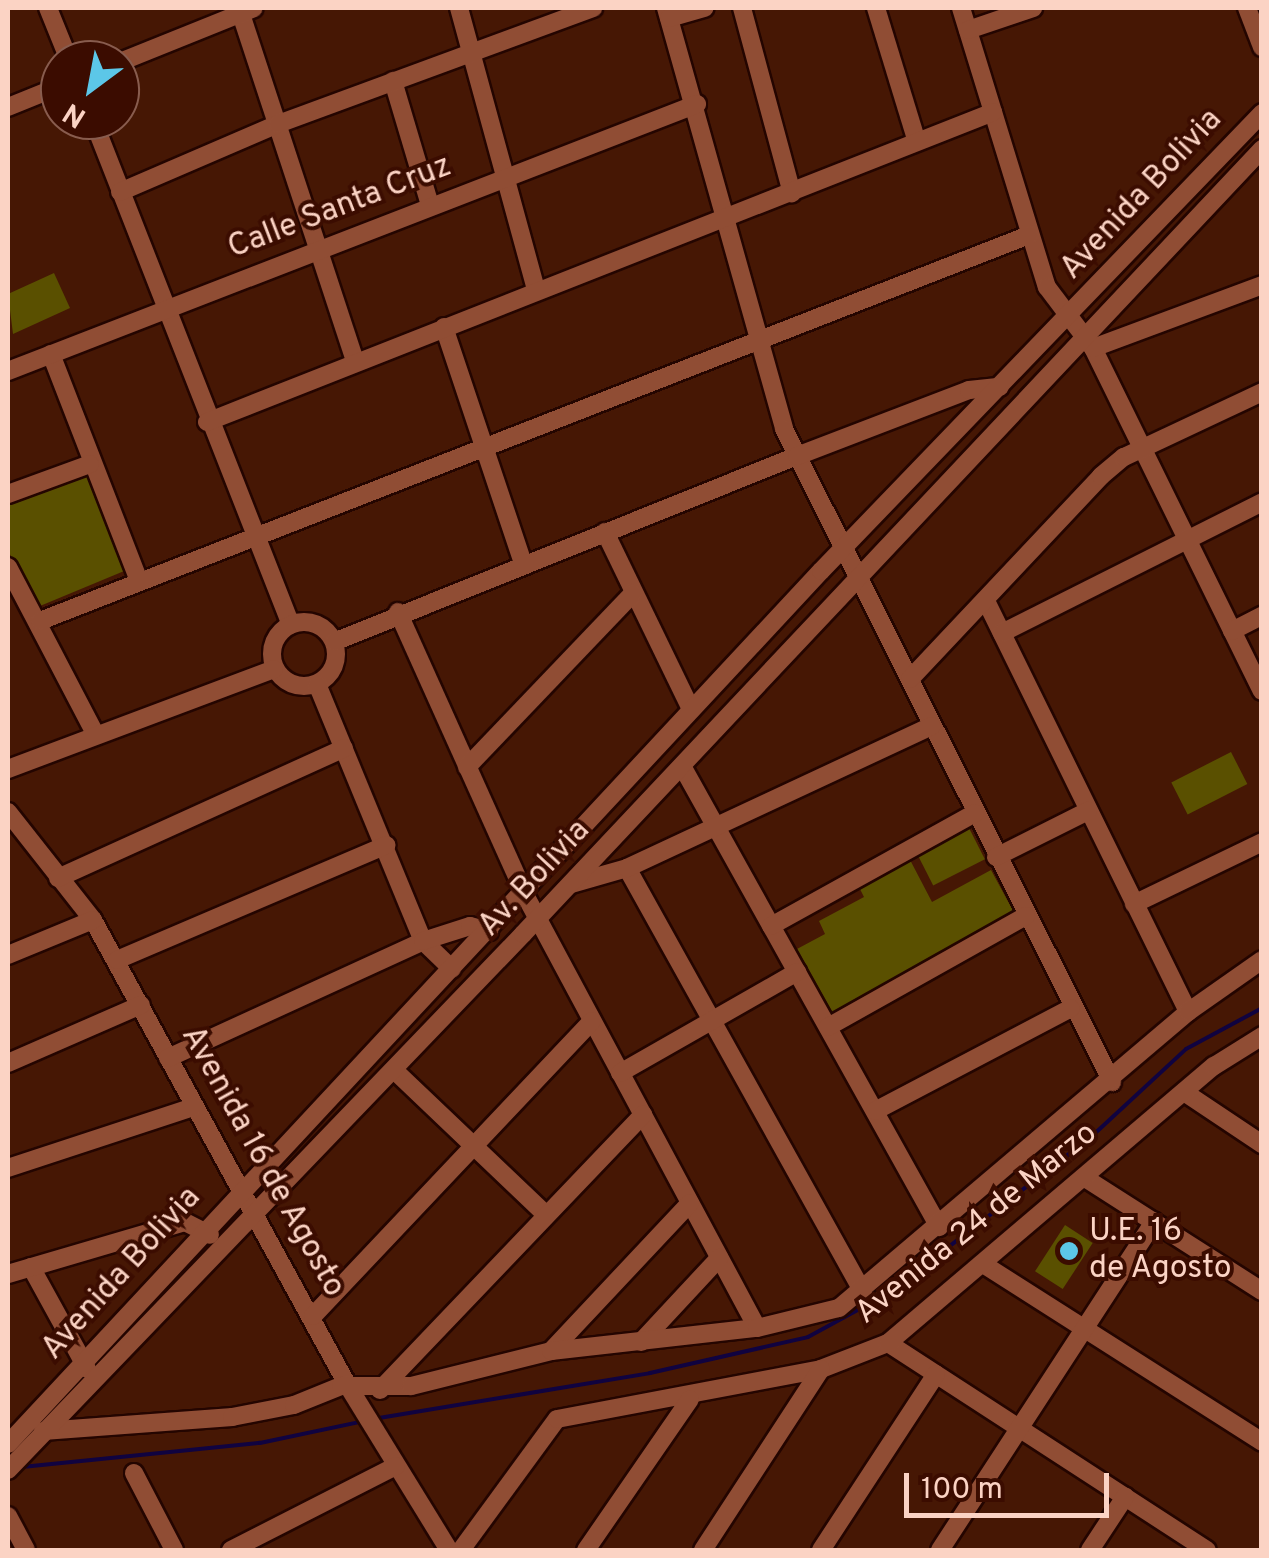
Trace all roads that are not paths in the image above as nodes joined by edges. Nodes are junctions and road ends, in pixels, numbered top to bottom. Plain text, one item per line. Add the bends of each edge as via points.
1 (48, 8) edge
2 (458, 8) edge
3 (593, 8) edge
4 (705, 8) edge
5 (742, 8) edge
6 (876, 8) edge
7 (961, 8) edge
8 (1033, 8) edge
9 (1248, 8) edge
10 (245, 9) edge
11 (668, 13) edge
12 (968, 30) junction
13 (61, 40) edge
14 (1262, 47) edge
15 (470, 51) junction
16 (140, 54) edge
17 (393, 81) junction
18 (40, 94) edge
19 (697, 104) junction
20 (8, 107) edge
21 (993, 112) junction
22 (1262, 113) edge
23 (278, 124) junction
24 (916, 139) junction
25 (100, 140) edge
26 (1262, 149) edge
27 (504, 176) junction
28 (120, 192) junction
29 (792, 193) junction
30 (430, 205) junction
31 (728, 218) junction
32 (1029, 235) junction
33 (319, 249) junction
34 (1262, 284) edge
35 (536, 290) junction
36 (166, 308) junction
37 (1066, 319) junction
38 (444, 327) junction
39 (758, 339) junction
40 (1088, 342) junction
41 (51, 354) junction
42 (354, 360) junction
43 (8, 370) edge
44 (1000, 387) junction
45 (1262, 392) edge
46 (208, 422) junction
47 (486, 444) junction
48 (1141, 449) junction
49 (796, 456) junction
50 (90, 464) junction
51 (8, 494) edge
52 (1262, 502) edge
53 (605, 532) junction
54 (254, 534) junction
55 (1183, 540) junction
56 (845, 546) junction
57 (523, 563) junction
58 (8, 567) edge
59 (860, 576) junction
60 (138, 578) junction
61 (633, 593) junction
62 (986, 601) junction
63 (398, 612) junction
64 (1262, 616) edge
65 (40, 621) junction
66 (291, 624) junction
67 (1232, 631) junction
68 (1002, 633) junction
69 (334, 642) junction
70 (274, 669) junction
71 (910, 679) junction
72 (317, 684) junction
73 (1262, 691) edge
74 (691, 709) junction
75 (931, 726) junction
76 (96, 735) junction
77 (344, 748) junction
78 (682, 766) junction
79 (466, 767) junction
80 (8, 769) edge
81 (1088, 811) junction
82 (8, 812) edge
83 (975, 812) junction
84 (714, 823) junction
85 (1262, 842) edge
86 (386, 845) junction
87 (996, 857) junction
88 (627, 868) junction
89 (58, 878) junction
90 (571, 884) junction
91 (524, 893) junction
92 (1134, 904) junction
93 (1026, 916) junction
94 (538, 919) junction
95 (93, 920) junction
96 (771, 926) junction
97 (489, 931) junction
98 (423, 941) junction
99 (8, 956) edge
100 (117, 960) junction
101 (1262, 960) edge
102 (452, 969) junction
103 (797, 972) junction
104 (141, 1004) junction
105 (1071, 1008) junction
106 (1188, 1012) junction
107 (592, 1021) junction
108 (711, 1021) junction
109 (828, 1027) junction
110 (1262, 1036) edge
111 (168, 1058) junction
112 (8, 1063) edge
113 (394, 1070) junction
114 (620, 1072) junction
115 (1112, 1082) junction
116 (1184, 1092) junction
117 (194, 1108) junction
118 (875, 1111) junction
119 (643, 1115) junction
120 (1262, 1144) edge
121 (472, 1145) junction
122 (8, 1168) edge
123 (1085, 1178) junction
124 (240, 1190) junction
125 (690, 1204) junction
126 (256, 1214) junction
127 (545, 1214) junction
128 (1154, 1222) junction
129 (939, 1226) junction
130 (202, 1228) junction
131 (224, 1247) junction
132 (720, 1258) junction
133 (982, 1264) junction
134 (31, 1267) junction
135 (8, 1274) edge
136 (1262, 1291) edge
137 (862, 1292) junction
138 (313, 1316) junction
139 (757, 1328) junction
140 (1084, 1329) junction
141 (641, 1342) junction
142 (888, 1342) junction
143 (550, 1351) junction
144 (82, 1362) junction
145 (821, 1369) junction
146 (936, 1374) junction
147 (98, 1379) junction
148 (348, 1386) junction
149 (380, 1390) junction
150 (690, 1399) junction
151 (1019, 1428) junction
152 (44, 1431) junction
153 (14, 1442) edge
154 (1262, 1442) edge
155 (396, 1466) junction
156 (8, 1470) edge
157 (134, 1473) dead end
158 (1125, 1497) junction
159 (8, 1516) edge
160 (1195, 1547) edge
161 (242, 1548) edge
162 (26, 1550) edge
163 (174, 1550) edge
164 (449, 1550) edge
165 (461, 1550) edge
166 (586, 1550) edge
167 (703, 1550) edge
168 (821, 1550) edge
169 (940, 1550) edge
170 (1090, 1550) edge

1 - 13 street
2 - 15 street
3 - 15 street
4 - 11 street
5 - 29 street
6 - 24 street
7 - 12 street
8 - 12 street
9 - 14 street
10 - 16 street
10 - 23 street
11 - 19 street
12 - 21 street
15 - 17 street
15 - 27 street
17 - 23 street
17 - 30 street
18 - 20 street
19 - 27 street, Calle Santa Cruz
19 - 31 street
21 - 24 street
21 - 32 street
22 - 37 street, Avenida Bolivia
23 - 28 street
23 - 33 street
24 - 29 street
25 - 28 street
26 - 40 street, Avenida Bolivia
27 - 30 street, Calle Santa Cruz
27 - 35 street
28 - 36 street
29 - 31 street
30 - 33 street, Calle Santa Cruz
31 - 35 street
31 - 39 street
32 - 37 street
32 - 39 street
33 - 36 street, Calle Santa Cruz
33 - 42 street
34 - 40 street
35 - 38 street
36 - 41 street, Calle Santa Cruz
36 - 46 street
37 - 40 street
37 - 44 street, Av. Bolivia
38 - 42 street
38 - 47 street
39 - 47 street
39 - 49 street
40 - 48 street
40 - 59 street, Av. Bolivia
41 - 43 street, Calle Santa Cruz
41 - 50 street
42 - 46 street
44 - 49 street via 969,390
44 - 56 street, Av. Bolivia
45 - 48 street
46 - 54 street
47 - 54 street
47 - 57 street
48 - 55 street
48 - 62 street via 1100,476
49 - 53 street
49 - 56 street
50 - 51 street
50 - 60 street
52 - 55 street
53 - 57 street
53 - 61 street
54 - 60 street
54 - 66 street
55 - 67 street
55 - 68 street
56 - 59 street
56 - 74 street, Av. Bolivia
57 - 63 street
58 - 65 street
59 - 71 street
59 - 78 street, Av. Bolivia
60 - 65 street
61 - 74 street
61 - 79 street
62 - 68 street
62 - 71 street
63 - 69 street
63 - 79 street
64 - 67 street
65 - 76 street
66 - 69 street via 311,623
66 - 70 street via 272,648
67 - 73 street
68 - 81 street
69 - 72 street via 332,671
70 - 72 street via 298,686
70 - 76 street
71 - 75 street
72 - 77 street
74 - 91 street, Av. Bolivia
75 - 83 street
75 - 84 street
76 - 80 street
77 - 86 street
77 - 89 street
78 - 84 street
78 - 90 street, Av. Bolivia
79 - 91 street
81 - 87 street
81 - 92 street
82 - 89 street, Avenida 16 de Agosto
83 - 87 street
83 - 96 street
84 - 88 street
84 - 96 street
85 - 92 street
86 - 98 street
86 - 100 street
87 - 93 street
88 - 90 street
88 - 108 street
89 - 95 street, Avenida 16 de Agosto
90 - 94 street, Av. Bolivia
91 - 94 street
91 - 97 street, Av. Bolivia
92 - 106 street
93 - 105 street
93 - 109 street
94 - 107 street
94 - 113 street, Av. Bolivia
95 - 99 street
95 - 100 street, Avenida 16 de Agosto
96 - 103 street
97 - 98 street via 470,926
97 - 102 street, Av. Bolivia
98 - 102 street
98 - 111 street
100 - 104 street, Avenida 16 de Agosto
101 - 106 street
102 - 124 street, Av. Bolivia
103 - 108 street
103 - 109 street
104 - 111 street, Avenida 16 de Agosto
104 - 112 street
105 - 115 street
105 - 118 street
106 - 115 street
107 - 114 street
107 - 121 street
108 - 114 street
108 - 137 street
109 - 118 street
110 - 116 street, Avenida 24 de Marzo
111 - 117 street, Avenida 16 de Agosto
113 - 121 street
113 - 126 street, Av. Bolivia
114 - 119 street
115 - 129 street
116 - 120 street
116 - 123 street, Avenida 24 de Marzo
117 - 122 street
117 - 124 street, Avenida 16 de Agosto
118 - 129 street
119 - 125 street
119 - 127 street
121 - 127 street
121 - 138 street
123 - 128 street
123 - 133 street, Avenida 24 de Marzo
124 - 126 street, Avenida 16 de Agosto
124 - 130 street, Avenida Bolivia
125 - 132 street
125 - 143 street
126 - 131 street, Av. Bolivia
126 - 138 street, Avenida 16 de Agosto
127 - 149 street
128 - 136 street
128 - 140 street
129 - 137 street
130 - 131 street
130 - 134 street via 185,1222
130 - 144 street, Avenida Bolivia
131 - 147 street, Av. Bolivia
132 - 139 street
132 - 141 street
133 - 140 street
133 - 142 street, Avenida 24 de Marzo
134 - 135 street
134 - 144 street
137 - 139 street via 816,1316
138 - 148 street, Avenida 16 de Agosto
139 - 141 street
140 - 151 street
140 - 154 street
141 - 143 street
142 - 145 street, Avenida 24 de Marzo
142 - 146 street
143 - 149 street
144 - 147 street
144 - 153 street, Avenida Bolivia
145 - 150 street, Avenida 24 de Marzo
145 - 167 street
146 - 151 street
146 - 168 street
147 - 152 street, Av. Bolivia
148 - 149 street
148 - 152 street via 232,1416
148 - 155 street, Avenida 16 de Agosto
150 - 165 street, Avenida 24 de Marzo via 556,1419
150 - 166 street
151 - 158 street
151 - 169 street
152 - 153 street, Av. Bolivia
153 - 156 street
155 - 161 street
155 - 164 street, Avenida 16 de Agosto
157 - 163 street
158 - 160 street
158 - 170 street
159 - 162 street

